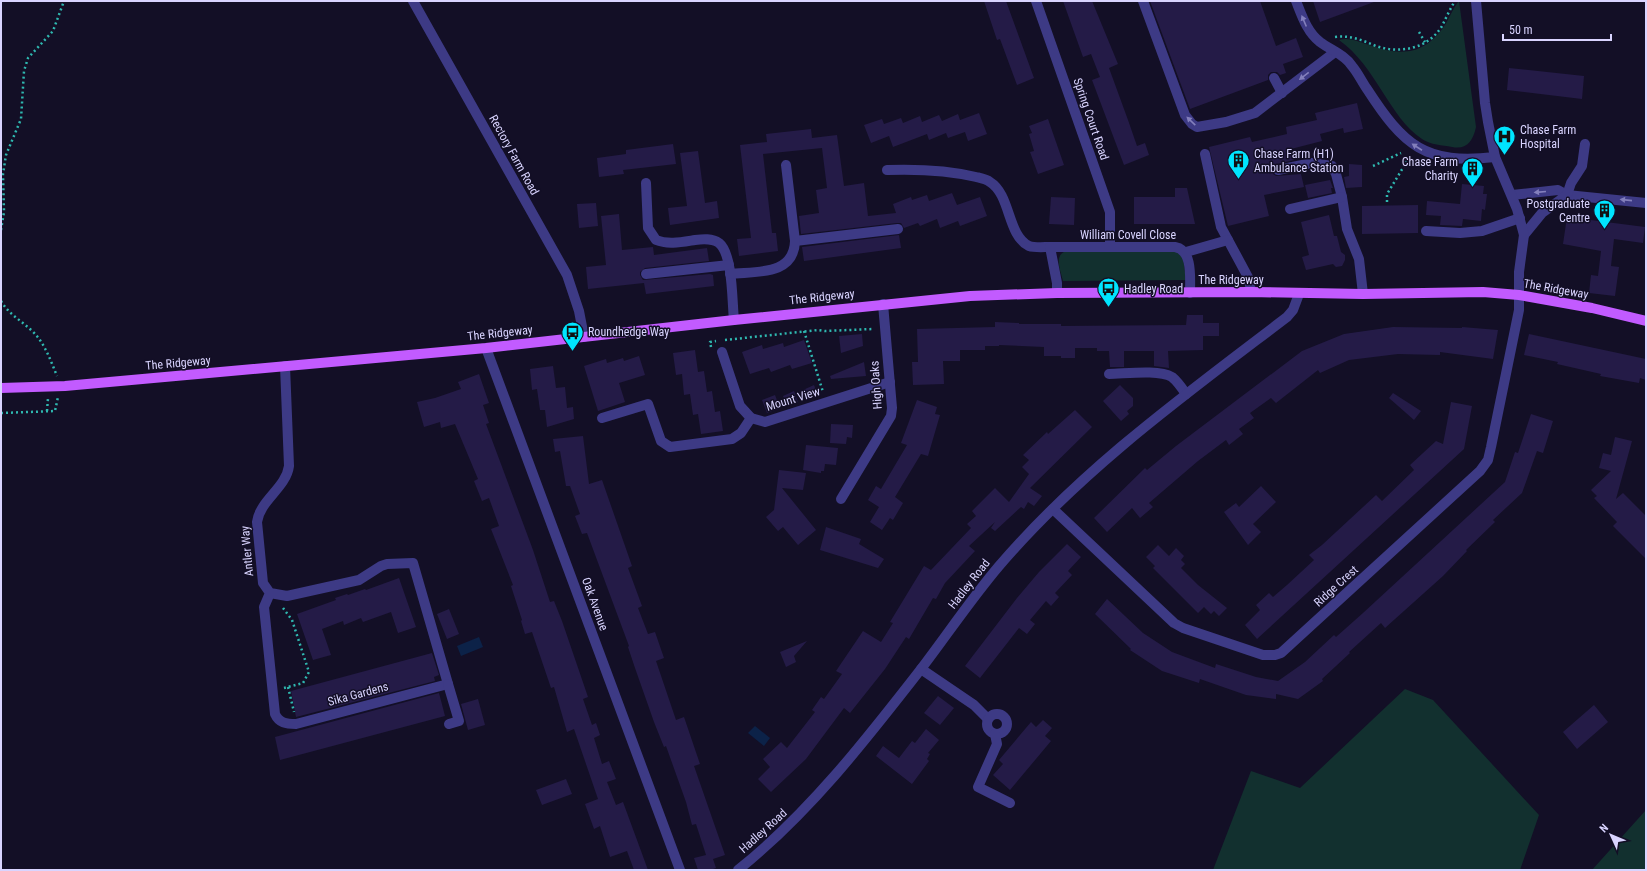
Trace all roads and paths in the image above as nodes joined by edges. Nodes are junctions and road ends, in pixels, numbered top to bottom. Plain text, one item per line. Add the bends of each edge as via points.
1 (64, 1) edge
2 (413, 1) edge
3 (1036, 1) edge
4 (1143, 1) edge
5 (1296, 1) edge
6 (1454, 1) edge
7 (1476, 1) edge
8 (1419, 32) dead end
9 (1330, 37) dead end
10 (1425, 42) junction
11 (1335, 52) junction
12 (1274, 78) dead end
13 (1282, 93) junction
14 (1585, 144) dead end
15 (1401, 153) dead end
16 (1205, 154) dead end
17 (1495, 157) junction
18 (1409, 158) dead end
19 (786, 165) dead end
20 (1373, 166) dead end
21 (887, 170) dead end
22 (1278, 170) dead end
23 (646, 183) dead end
24 (1567, 194) junction
25 (1512, 195) junction
26 (1342, 197) junction
27 (1387, 202) dead end
28 (1646, 203) edge
29 (1290, 209) dead end
30 (1520, 218) junction
31 (898, 229) dead end
32 (1, 230) edge
33 (1426, 231) dead end
34 (1524, 235) junction
35 (1228, 240) junction
36 (795, 241) junction
37 (1050, 247) junction
38 (1110, 247) junction
39 (1186, 252) junction
40 (729, 270) junction
41 (646, 274) dead end
42 (1251, 292) junction
43 (1057, 293) junction
44 (1190, 294) junction
45 (1299, 294) junction
46 (1363, 294) junction
47 (1519, 295) junction
48 (1, 301) edge
49 (884, 304) junction
50 (734, 320) junction
51 (1646, 321) edge
52 (885, 328) junction
53 (804, 331) junction
54 (584, 337) junction
55 (486, 348) junction
56 (722, 352) joint
57 (285, 366) junction
58 (1109, 374) dead end
59 (57, 376) dead end
60 (890, 382) junction
61 (1, 388) edge
62 (1186, 394) junction
63 (48, 395) dead end
64 (58, 401) dead end
65 (826, 402) junction
66 (47, 411) junction
67 (1, 413) edge
68 (602, 418) dead end
69 (751, 418) junction
70 (841, 499) dead end
71 (1053, 509) junction
72 (275, 594) junction
73 (921, 669) junction
74 (448, 684) junction
75 (288, 687) junction
76 (273, 690) junction
77 (988, 719) junction
78 (296, 724) junction
79 (449, 724) dead end
80 (995, 734) junction
81 (1010, 803) dead end
82 (680, 870) edge
83 (738, 870) edge

1 - 32 path via 53,31 28,58 24,71 21,119 6,154 3,174 4,212
2 - 54 street, Rectory Farm Road via 567,275 583,325
3 - 38 street, Spring Court Road via 1110,212
13 -> 4 street via 1255,113 1205,126 1198,127 1192,124 1185,115
11 -> 5 street via 1320,42 1307,27
6 - 10 path via 1441,27
7 - 17 street via 1485,102
8 - 10 path
9 - 10 path via 1347,35 1386,49 1397,50 1409,49
11 -> 13 street
17 -> 11 street via 1470,160 1438,156 1415,147 1387,118 1352,65
12 - 13 street
14 - 24 street via 1582,166
15 - 20 path
16 - 35 street via 1221,227
17 - 25 street
18 - 27 path via 1387,194
19 - 36 street
21 - 37 street, William Covell Close via 917,169 989,180 998,188 1016,231 1023,241 1030,246
22 - 26 street via 1312,163 1332,166
23 - 40 street via 648,228 656,240 670,243 714,240 724,248
24 -> 25 street via 1558,190
28 -> 24 street
24 - 34 street via 1542,213
25 - 30 street
26 - 29 street
26 - 46 street via 1347,229 1359,259
30 - 33 street via 1482,231
30 - 34 street
31 - 36 street
34 - 47 street, Ridge Crest
35 - 39 street
35 - 42 street via 1249,279
36 - 40 street via 792,259 784,266
37 - 38 street, William Covell Close
37 - 43 street
38 - 39 street, William Covell Close via 1175,247
39 - 44 street, William Covell Close
40 - 41 street
40 - 50 street
42 - 44 main road, The Ridgeway
42 - 45 main road, The Ridgeway
43 - 44 main road, The Ridgeway
43 - 49 main road, The Ridgeway via 970,296
45 - 46 main road, The Ridgeway
45 - 62 street, Hadley Road via 1288,317
46 - 47 main road, The Ridgeway via 1483,292
47 - 51 main road, The Ridgeway
47 - 71 street, Ridge Crest via 1519,310 1488,460 1480,471 1281,653 1263,655 1174,623
48 - 59 path via 40,341
49 - 50 main road, The Ridgeway
49 - 52 street, High Oaks
50 - 54 main road, The Ridgeway
52 - 53 path
52 - 60 street, High Oaks
53 - 56 path via 710,342 714,354
53 - 65 path
54 - 55 main road, The Ridgeway
55 - 57 main road, The Ridgeway
55 - 82 street, Oak Avenue
56 - 69 street, Mount View via 740,406
57 - 61 main road, The Ridgeway via 65,386
57 - 72 street, Antler Way via 288,472 258,512 257,522 263,583
58 - 62 street via 1147,373 1168,376 1173,378
60 - 65 street, Mount View
60 - 70 street, High Oaks via 892,408 889,422
62 - 71 street, Hadley Road via 1134,434
63 - 66 path
64 - 66 path via 55,410
65 - 69 street, Mount View via 764,422
66 - 67 path
68 - 69 street via 648,404 661,441 670,446 732,439 741,433
71 - 73 street, Hadley Road via 999,566
72 - 74 street via 288,596 359,580 387,564 413,563
72 - 75 path via 284,612 292,620 309,672 303,683
72 - 76 street via 264,607
73 - 77 street via 974,705
73 - 83 street, Hadley Road via 841,770 805,809
74 - 78 street, Sika Gardens
74 - 79 street via 459,721
75 - 76 path
75 - 78 path
76 - 78 street via 278,719 286,724
77 - 80 street via 988,728
77 - 80 street via 995,714 1007,719 1007,728 1000,734
80 - 81 street via 997,744 978,787

